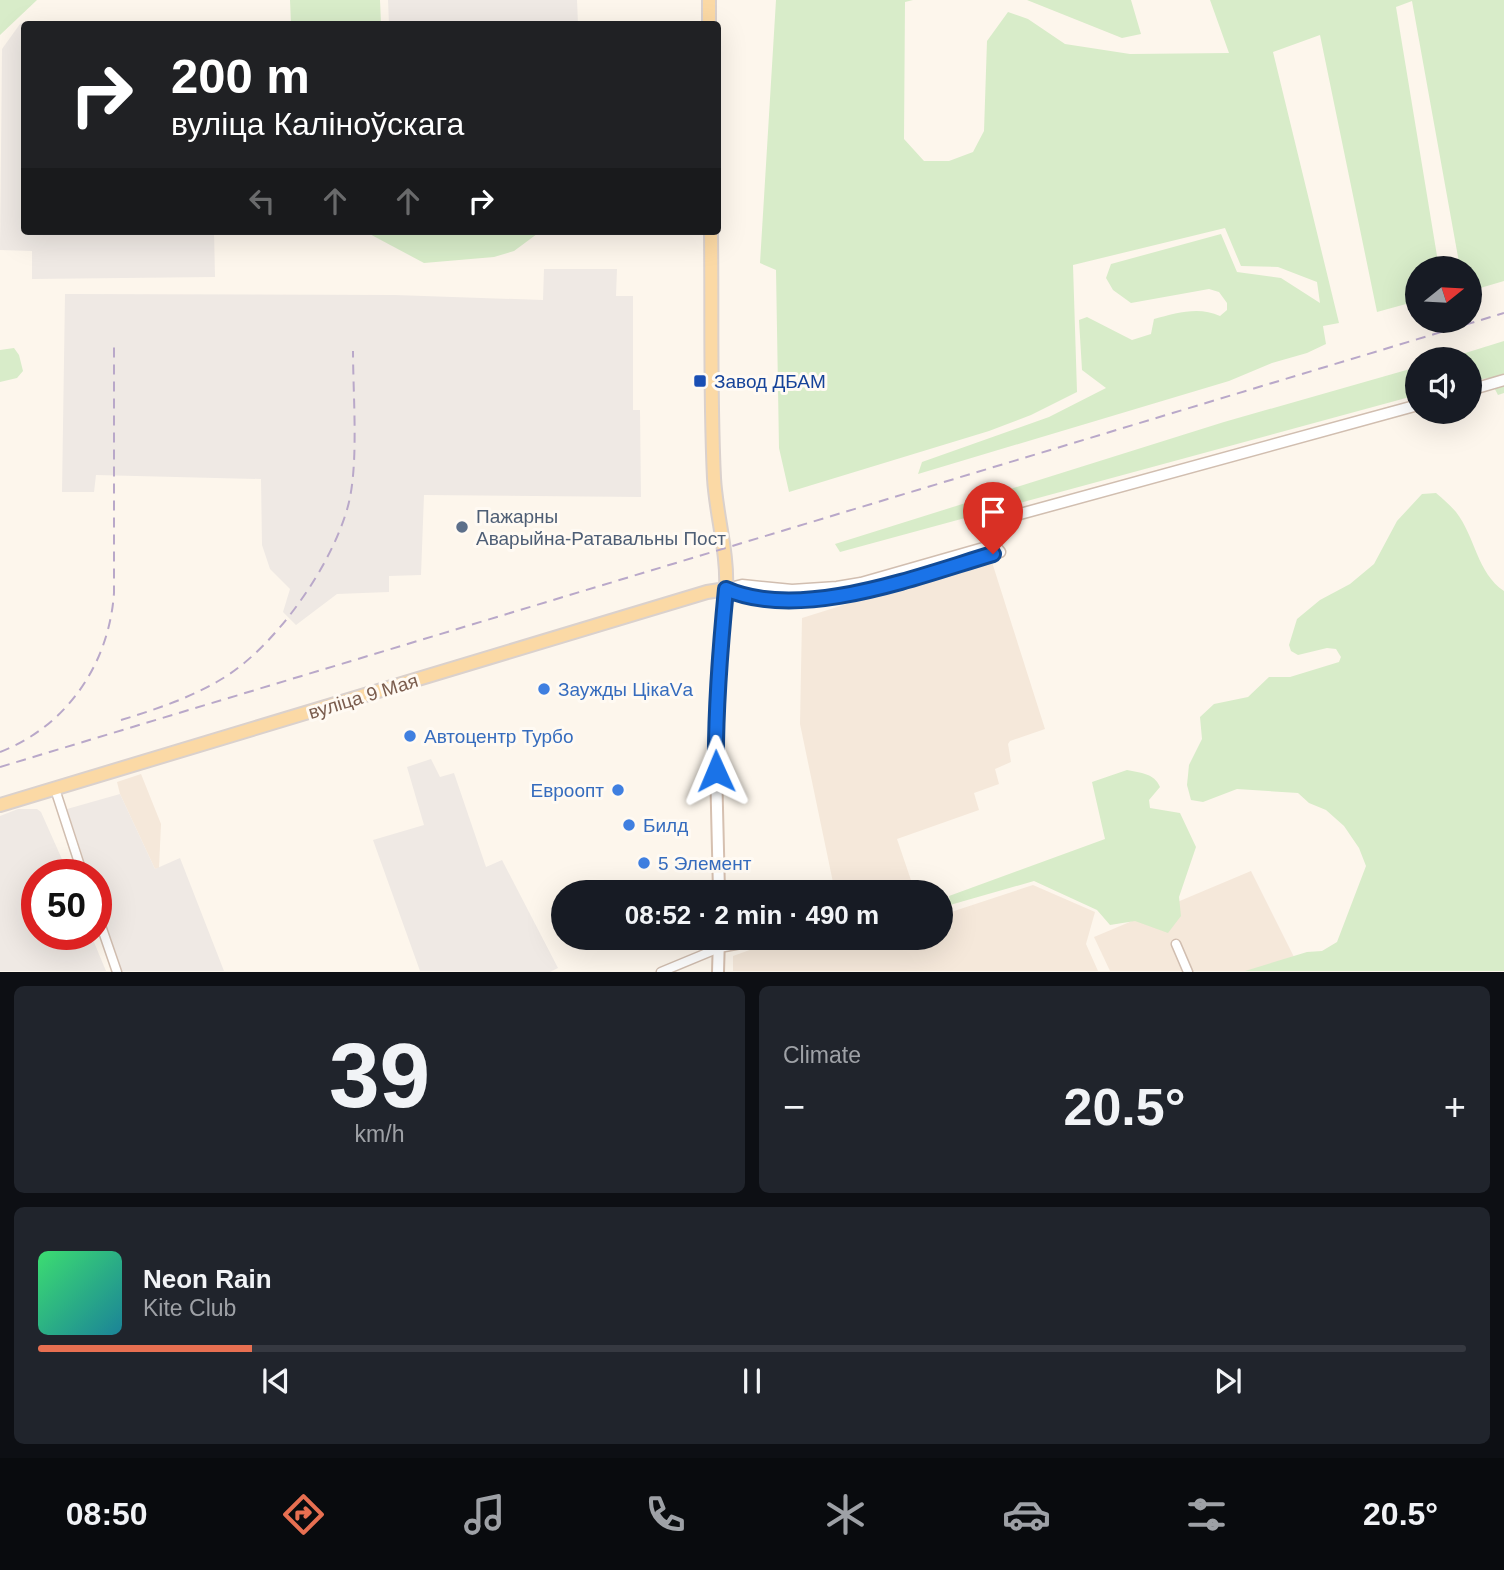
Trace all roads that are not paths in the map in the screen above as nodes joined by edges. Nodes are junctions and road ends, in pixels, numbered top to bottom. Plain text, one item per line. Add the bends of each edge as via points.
1 (709, 0) edge
2 (709, 21) edge
3 (710, 235) edge
4 (1504, 380) edge
5 (1482, 386) edge
6 (1405, 409) edge
7 (726, 589) junction
8 (55, 789) junction
9 (0, 805) edge
10 (78, 859) edge
11 (719, 880) edge
12 (1176, 944) dead end
13 (110, 950) edge
14 (704, 950) edge
15 (719, 950) edge
16 (117, 971) edge
17 (661, 971) edge
18 (719, 971) edge
19 (1188, 971) edge

1 - 2 main road
3 - 7 main road via 714,477
4 - 5 street
6 - 7 street via 1020,513 993,540 997,549 864,592 808,600 774,599
7 - 8 main road, вуліца 9 Мая
7 - 11 main road via 715,726
8 - 9 main road, вуліца 9 Мая
8 - 10 street
12 - 19 street
13 - 16 street
14 - 17 street
15 - 18 main road

